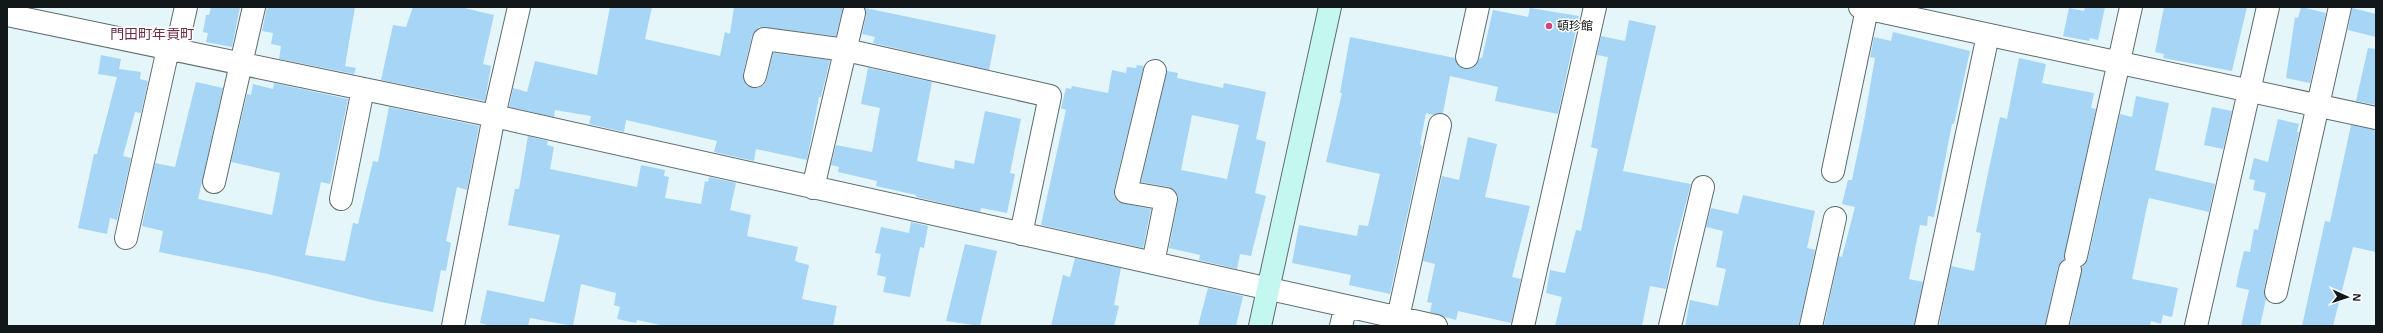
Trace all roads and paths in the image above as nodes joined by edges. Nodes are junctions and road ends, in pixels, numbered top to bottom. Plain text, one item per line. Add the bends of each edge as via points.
1 (186, 7) edge
2 (254, 7) edge
3 (519, 7) edge
4 (1330, 7) edge
5 (1478, 7) edge
6 (1595, 7) edge
7 (2130, 7) edge
8 (2268, 7) edge
9 (2340, 7) edge
10 (1864, 8) edge
11 (854, 13) dead end
12 (7, 15) edge
13 (1988, 35) junction
14 (172, 50) junction
15 (846, 50) junction
16 (1467, 57) dead end
17 (2119, 63) junction
18 (241, 64) junction
19 (1155, 71) dead end
20 (755, 76) dead end
21 (362, 89) junction
22 (2251, 91) junction
23 (2318, 106) junction
24 (494, 116) junction
25 (2376, 118) edge
26 (1440, 125) dead end
27 (1833, 171) dead end
28 (214, 182) dead end
29 (1703, 187) dead end
30 (813, 188) junction
31 (341, 199) dead end
32 (1835, 218) dead end
33 (1022, 234) junction
34 (126, 238) dead end
35 (1153, 263) junction
36 (1268, 289) junction
37 (2276, 292) dead end
38 (1344, 316) edge
39 (1398, 318) junction
40 (453, 326) edge
41 (1260, 326) edge
42 (1436, 326) edge
43 (1523, 326) edge
44 (1670, 326) edge
45 (1812, 326) edge
46 (1926, 326) edge
47 (2056, 326) edge
48 (2196, 326) edge

1 - 14 street
2 - 18 street
3 - 24 street
4 - 36 street
5 - 16 street
6 - 43 street
7 - 17 street
8 - 22 street
9 - 23 street
10 - 13 street
10 - 27 street
11 - 15 street
12 - 14 street
13 - 17 street
13 - 46 street
14 - 18 street
14 - 34 street
15 - 20 street via 764,39
15 - 30 street
15 - 33 street via 1050,96
17 - 22 street
17 - 47 street
18 - 21 street
18 - 28 street
19 - 35 street via 1126,192 1166,199
21 - 24 street
21 - 31 street
22 - 23 street
22 - 48 street
23 - 25 street
23 - 37 street
24 - 30 street
24 - 40 street
26 - 39 street
29 - 44 street
30 - 33 street
32 - 45 street
33 - 35 street
35 - 36 street
36 - 38 street
36 - 41 street
38 - 39 street
39 - 42 street

